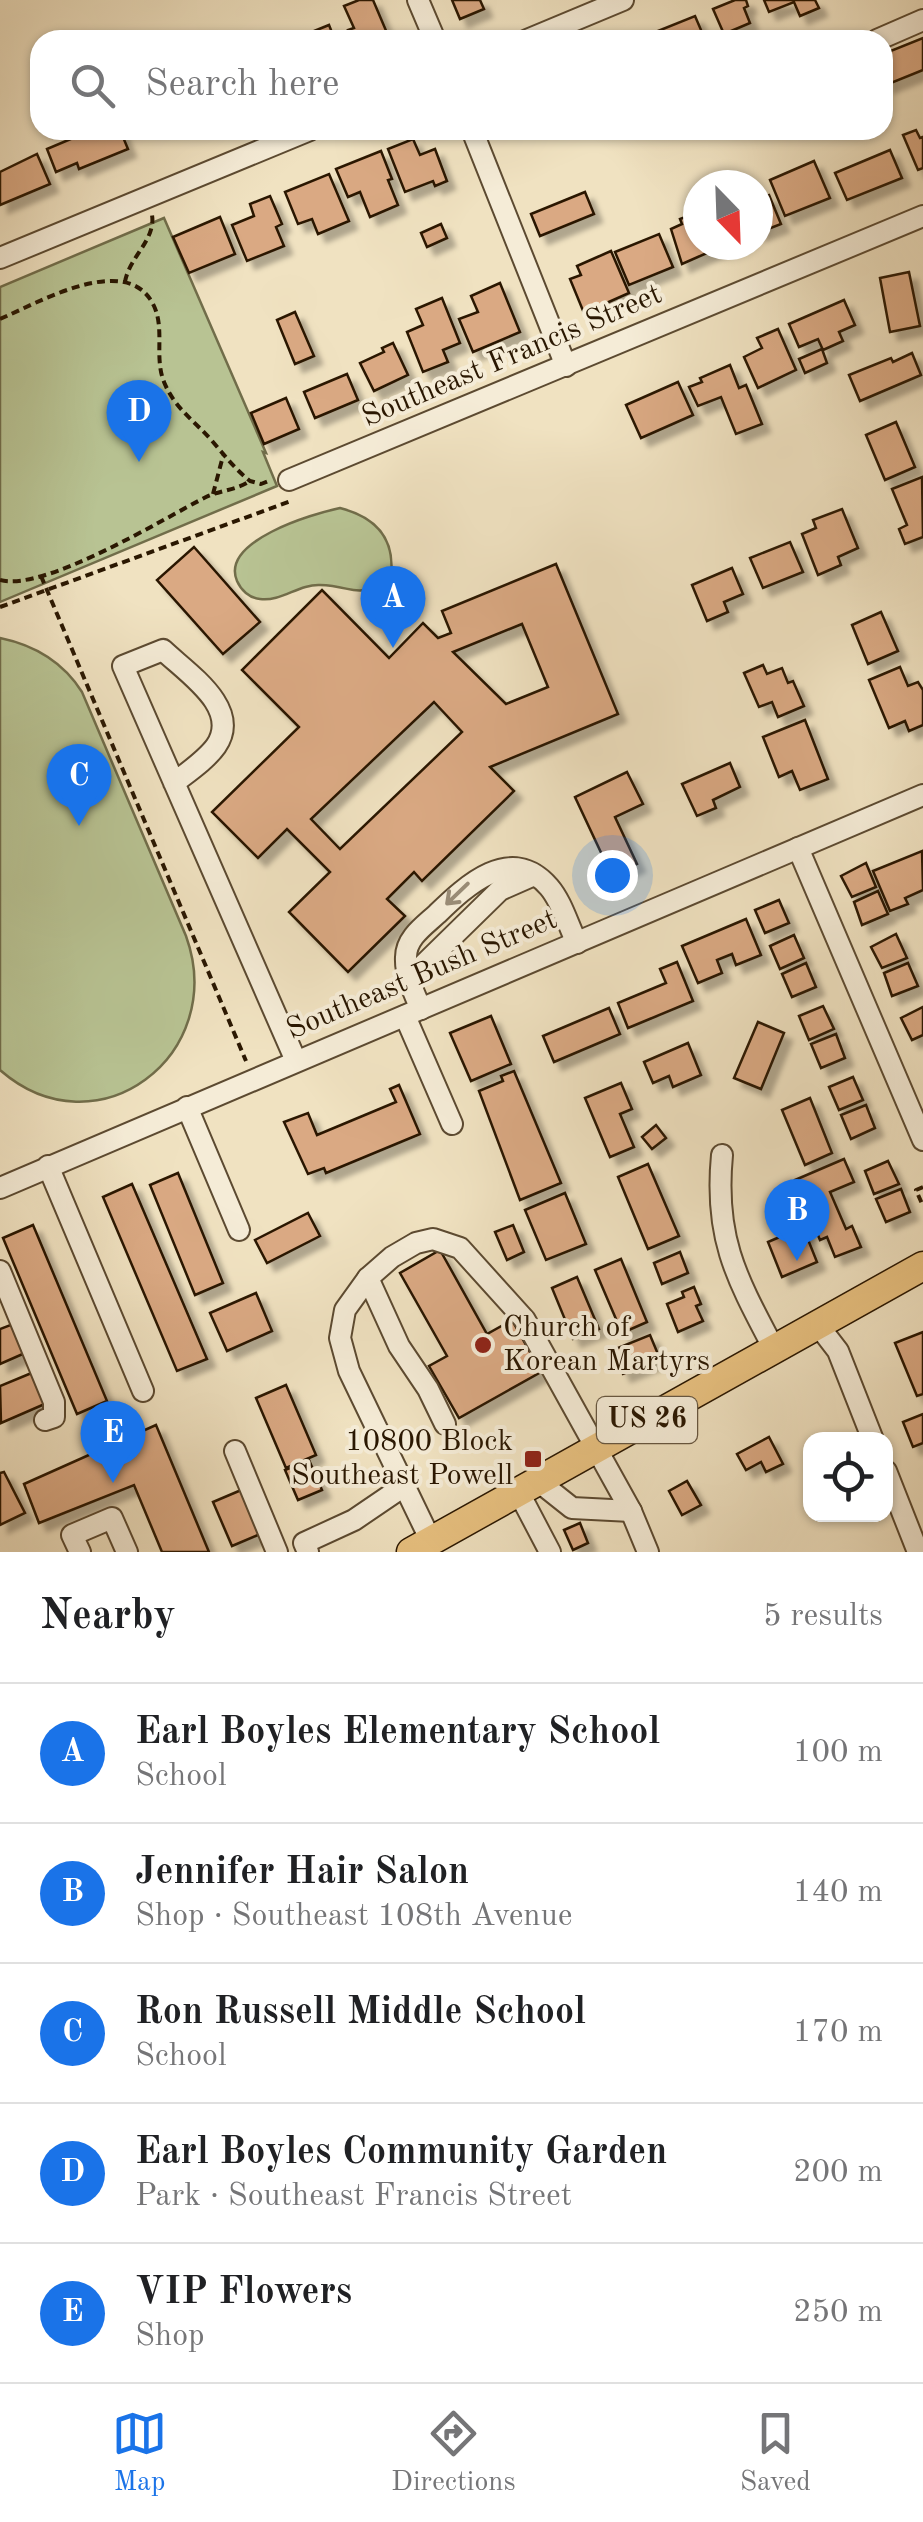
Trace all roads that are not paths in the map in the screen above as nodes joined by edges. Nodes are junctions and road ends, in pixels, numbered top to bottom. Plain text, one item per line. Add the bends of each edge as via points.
1 (418, 0) edge
2 (624, 0) edge
3 (923, 20) edge
4 (430, 30) edge
5 (551, 30) edge
6 (893, 33) edge
7 (286, 140) edge
8 (476, 140) edge
9 (923, 216) edge
10 (0, 258) edge
11 (566, 366) junction
12 (289, 480) road end
13 (174, 783) junction
14 (923, 794) edge
15 (798, 848) junction
16 (577, 943) junction
17 (413, 1012) junction
18 (296, 1061) junction
19 (187, 1107) junction
20 (452, 1124) dead end
21 (923, 1140) edge
22 (722, 1154) dead end
23 (48, 1166) junction
24 (0, 1188) edge
25 (239, 1230) dead end
26 (923, 1266) edge
27 (0, 1270) edge
28 (368, 1278) junction
29 (818, 1324) junction
30 (774, 1349) junction
31 (143, 1390) dead end
32 (45, 1420) dead end
33 (445, 1424) dead end
34 (870, 1432) edge
35 (597, 1448) junction
36 (234, 1450) dead end
37 (404, 1486) junction
38 (528, 1486) junction
39 (893, 1489) edge
40 (631, 1512) junction
41 (421, 1546) edge
42 (80, 1552) edge
43 (127, 1552) edge
44 (277, 1552) edge
45 (308, 1552) edge
46 (550, 1552) edge
47 (648, 1552) edge
48 (918, 1552) edge

1 - 4 street
2 - 5 street
3 - 6 street
7 - 10 street
8 - 11 street
9 - 11 street, Southeast Francis Street
11 - 12 street, Southeast Francis Street
13 - 13 street via 123,666 163,650 223,715 216,747
13 - 18 street
14 - 15 street, Southeast Bush Street
15 - 16 street, Southeast Bush Street
15 - 21 street
16 - 17 street, Southeast Bush Street
16 -> 17 street via 548,887 534,875 500,890 409,979
17 - 18 street, Southeast Bush Street
17 - 20 street
18 - 19 street, Southeast Bush Street
19 - 23 street, Southeast Bush Street
19 - 25 street
22 - 30 street via 722,1230
23 - 24 street, Southeast Bush Street
23 - 31 street
26 - 29 main road, US 26
27 - 32 street via 54,1402 54,1418
28 - 33 street via 398,1346
28 - 35 street via 416,1242 433,1239 460,1248 525,1320
28 - 37 street via 345,1310 340,1338
29 - 30 main road, US 26
29 - 34 street via 838,1351
30 - 35 main road, US 26
35 - 38 main road, US 26
35 - 40 street
36 - 44 street
37 - 41 street
37 - 45 street via 304,1543
38 - 40 street via 572,1508
38 - 41 main road, US 26
38 - 46 street
39 - 48 street
40 - 47 street
42 - 43 street via 72,1535 112,1518

